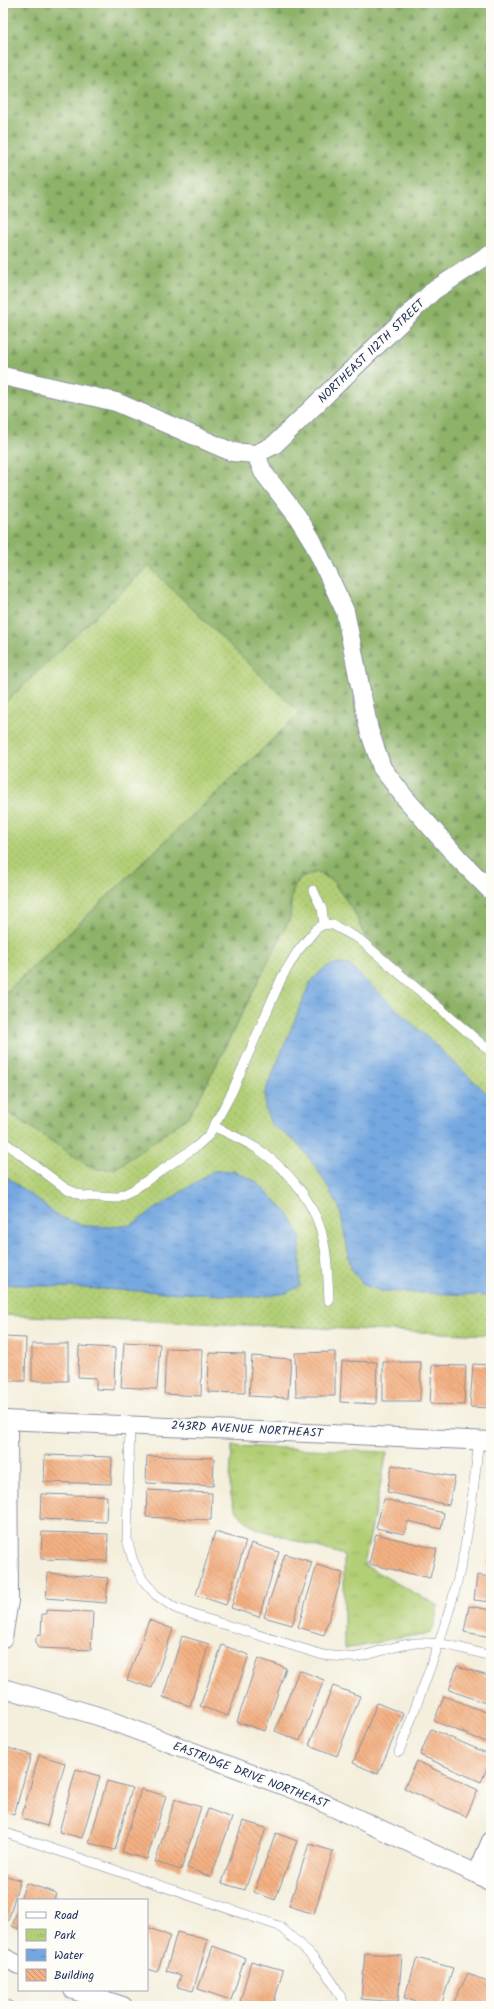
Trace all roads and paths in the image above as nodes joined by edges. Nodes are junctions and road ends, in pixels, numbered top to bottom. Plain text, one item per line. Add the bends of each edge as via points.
1 (491, 253) edge
2 (3, 376) edge
3 (256, 454) junction
4 (313, 890) dead end
5 (491, 891) edge
6 (324, 924) junction
7 (491, 1052) edge
8 (213, 1126) junction
9 (3, 1141) edge
10 (329, 1301) dead end
11 (5, 1420) edge
12 (130, 1424) junction
13 (485, 1440) edge
14 (3, 1638) edge
15 (439, 1643) junction
16 (491, 1656) edge
17 (3, 1688) edge
18 (399, 1752) dead end
19 (3, 1832) edge
20 (491, 1841) edge
21 (484, 1878) edge
22 (3, 1957) edge
23 (18, 1964) edge
24 (76, 1991) edge
25 (123, 2006) edge
26 (345, 2006) edge

1 - 3 street, NORTHEAST 112TH STREET via 433,291 274,445
2 - 3 street via 116,402 232,452
3 - 5 street via 263,472 312,540 345,611 369,730 382,768 452,852
4 - 6 lane via 322,909
6 - 7 lane via 333,925 359,939
6 - 8 lane via 316,928 282,976 232,1092
8 - 9 lane via 209,1135 197,1146 133,1190 116,1198 83,1196 65,1188
8 - 10 lane via 261,1151 295,1182 306,1198 320,1224
11 - 12 street, 243RD AVENUE NORTHEAST
11 - 14 street via 9,1600
12 - 13 street, 243RD AVENUE NORTHEAST
12 - 15 lane via 127,1539 133,1561 143,1580 156,1595 175,1608 197,1616 323,1655 356,1657 398,1646
13 - 15 lane via 462,1562
15 - 16 lane
15 - 18 lane
17 - 21 street, EASTRIDGE DRIVE NORTHEAST via 98,1716 300,1792
19 - 26 lane via 279,1926 308,1950 329,1976
20 - 21 street
22 - 23 street
24 - 25 street

